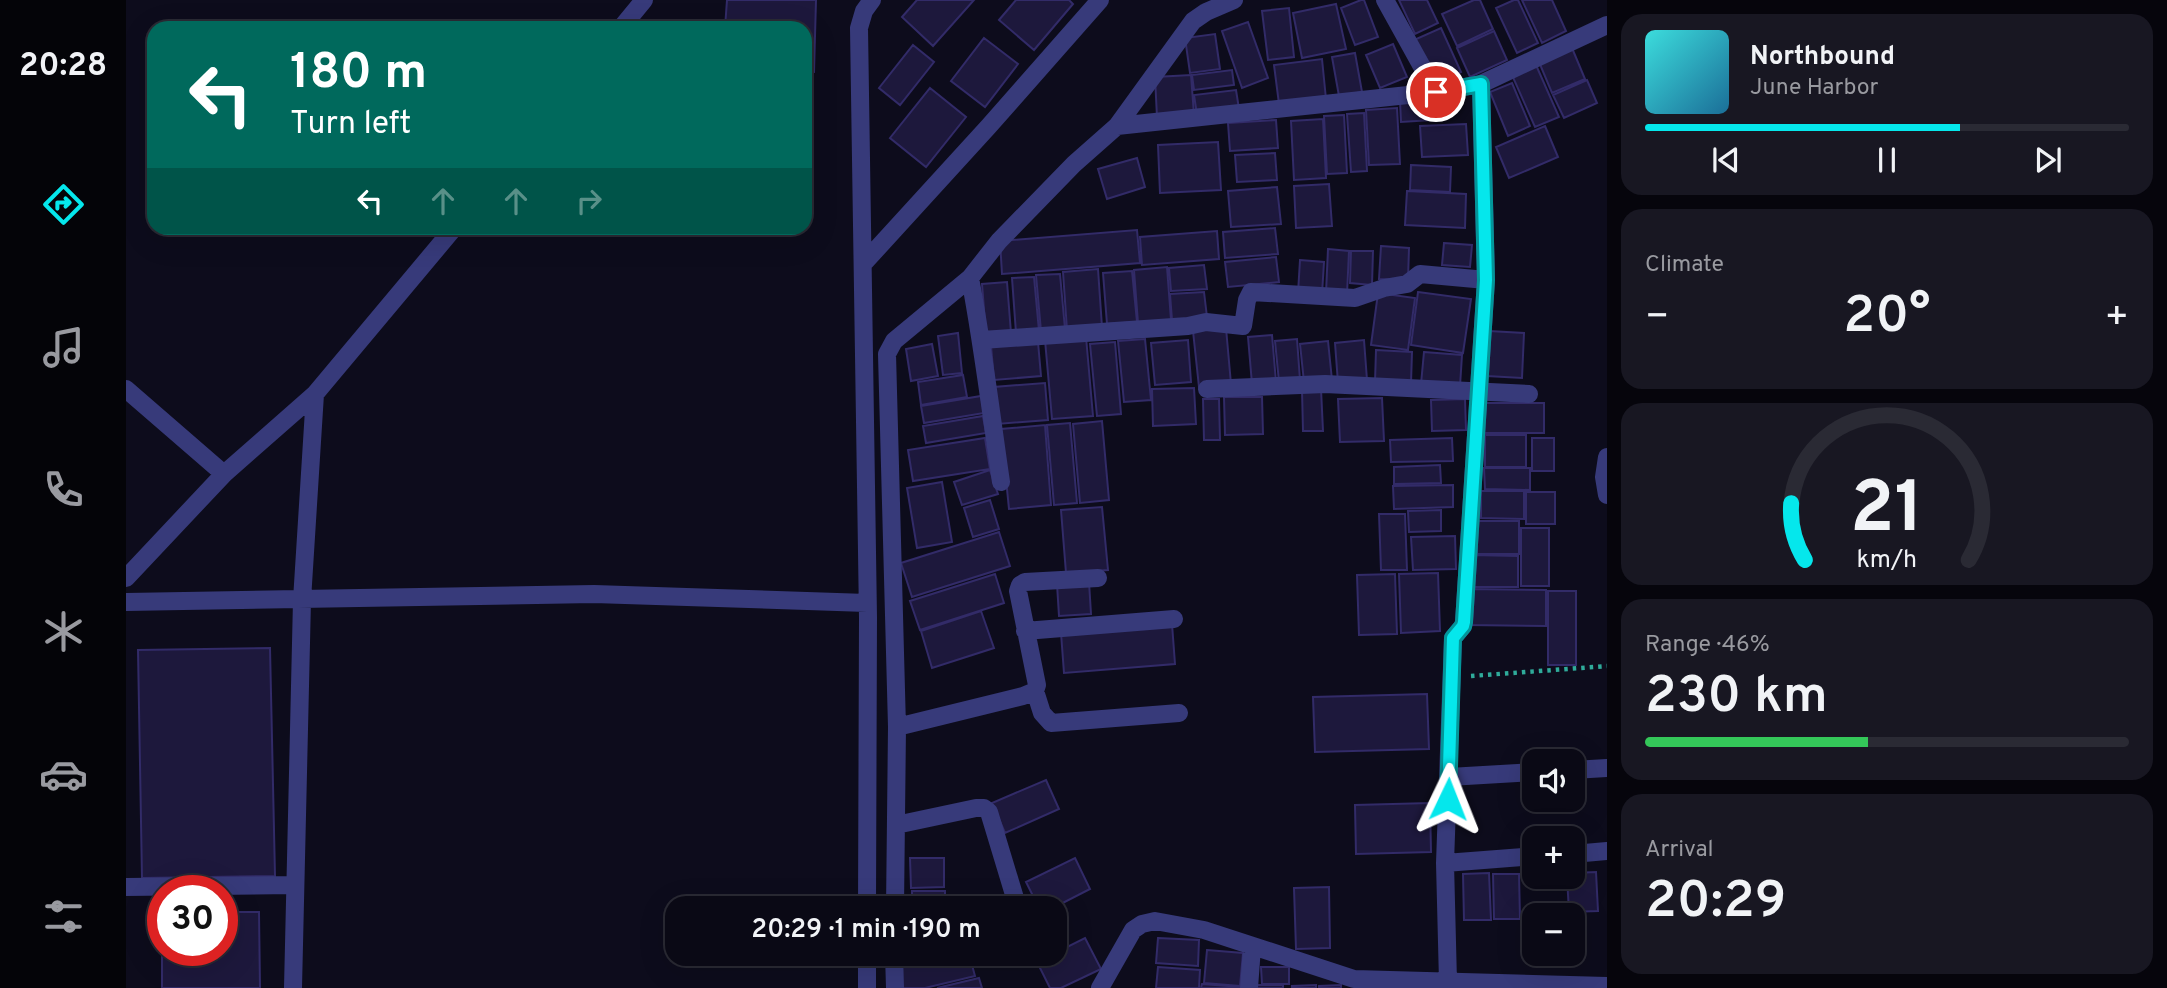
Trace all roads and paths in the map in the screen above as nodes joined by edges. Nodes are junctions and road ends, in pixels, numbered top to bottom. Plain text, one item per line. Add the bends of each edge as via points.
1 (644, 0) edge
2 (872, 0) edge
3 (1100, 0) edge
4 (1234, 0) edge
5 (1385, 0) edge
6 (627, 21) edge
7 (1607, 25) edge
8 (1481, 84) junction
9 (1436, 92) junction
10 (1117, 126) junction
11 (448, 235) edge
12 (863, 264) junction
13 (970, 278) junction
14 (1486, 280) junction
15 (982, 340) junction
16 (126, 390) edge
17 (1207, 390) dead end
18 (1479, 392) junction
19 (315, 394) junction
20 (1530, 394) dead end
21 (1607, 457) edge
22 (224, 474) junction
23 (1001, 482) dead end
24 (1607, 495) edge
25 (126, 578) edge
26 (1098, 578) dead end
27 (302, 600) junction
28 (126, 602) edge
29 (866, 603) junction
30 (1174, 620) dead end
31 (1025, 631) junction
32 (1607, 666) edge
33 (1453, 678) junction
34 (1035, 691) junction
35 (1179, 713) dead end
36 (897, 727) junction
37 (1607, 768) edge
38 (1585, 769) edge
39 (1522, 773) edge
40 (1449, 778) junction
41 (896, 825) junction
42 (1607, 851) edge
43 (1585, 853) edge
44 (1522, 857) edge
45 (1445, 863) junction
46 (293, 885) junction
47 (126, 887) edge
48 (867, 896) edge
49 (894, 896) edge
50 (1014, 896) edge
51 (1252, 947) junction
52 (867, 966) edge
53 (894, 966) edge
54 (1448, 982) junction
55 (1354, 983) edge
56 (1607, 986) edge
57 (293, 988) edge
58 (867, 988) edge
59 (895, 988) edge
60 (1100, 988) edge
61 (1249, 988) edge

1 - 6 street
2 - 12 street via 859,28
3 - 12 street
4 - 10 street via 1193,21
5 - 9 street
7 - 8 street
8 - 9 street
8 - 14 street
9 - 10 street
10 - 13 street via 999,240
11 - 19 street
12 - 29 street
13 - 15 street
13 - 36 street via 894,341 887,354
14 - 15 street via 1420,274 1407,284 1355,298 1251,292 1243,326 1206,322
14 - 18 street
15 - 23 street
16 - 22 street
17 - 18 street via 1325,384
18 - 20 street
18 - 33 street via 1464,622 1453,638
19 - 22 street
19 - 27 street
21 - 24 street
22 - 25 street
26 - 31 street via 1020,585
27 - 28 street
27 - 29 street via 594,594
27 - 46 street
29 - 48 street
30 - 31 street
31 - 34 street
32 - 33 path
33 - 40 street
34 - 35 street via 1042,713 1051,723
34 - 36 street
36 - 41 street
37 - 38 street
39 - 40 street
40 - 45 street
41 - 49 street
41 - 50 street via 984,808
42 - 43 street
44 - 45 street
45 - 54 street
46 - 47 street
46 - 57 street
51 - 55 street
51 - 60 street via 1203,929 1147,922 1133,930
51 - 61 street
52 - 58 street
53 - 59 street
54 - 55 street
54 - 56 street

